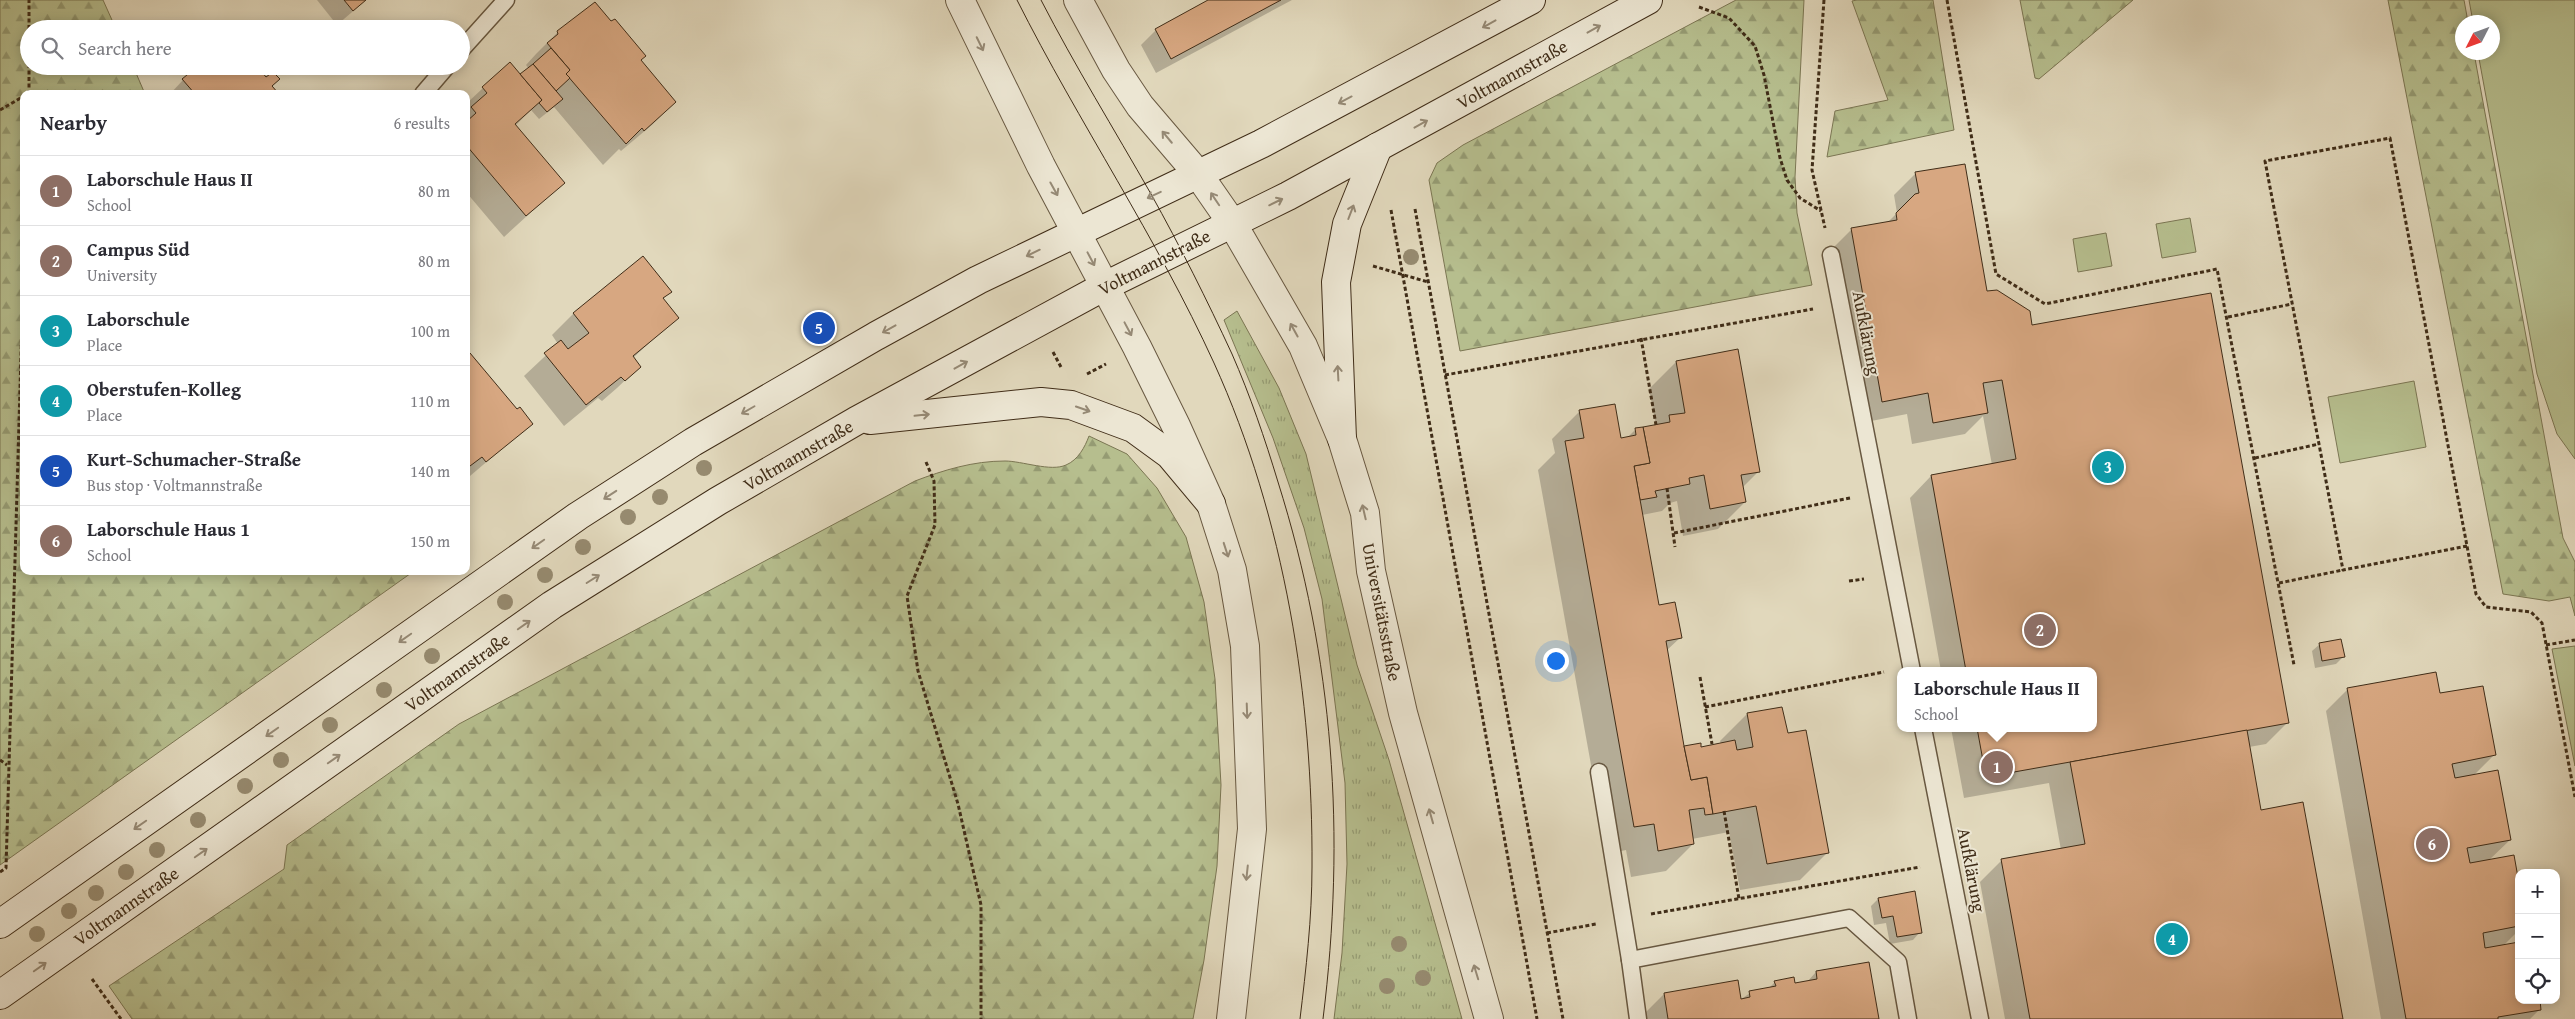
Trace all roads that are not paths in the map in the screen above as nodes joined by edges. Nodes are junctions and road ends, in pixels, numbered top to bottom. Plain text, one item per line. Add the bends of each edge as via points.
1 (506, 0) edge
2 (960, 0) edge
3 (1078, 0) edge
4 (1531, 0) edge
5 (1648, 0) edge
6 (470, 40) edge
7 (439, 75) edge
8 (426, 90) edge
9 (1378, 147) junction
10 (1198, 174) junction
11 (1232, 223) junction
12 (1077, 232) junction
13 (1831, 255) road end
14 (1105, 286) junction
15 (856, 421) junction
16 (1342, 439) junction
17 (1211, 504) junction
18 (1912, 667) edge
19 (1925, 732) edge
20 (1599, 772) dead end
21 (0, 924) edge
22 (1630, 960) junction
23 (0, 995) edge
24 (1231, 1019) edge
25 (1489, 1019) edge
26 (1638, 1019) edge
27 (1908, 1019) edge
28 (1980, 1019) edge

1 - 6 lane
2 -> 12 street
10 -> 3 street, Universitätsstraße via 1140,106 1116,70
4 -> 10 street
9 -> 5 street, Voltmannstraße
7 - 8 lane
11 -> 9 street, Voltmannstraße
16 -> 9 street via 1336,282 1346,224
11 -> 10 street, Universitätsstraße
10 -> 12 street
11 - 14 street, Voltmannstraße
16 -> 11 street, Universitätsstraße via 1303,346
12 -> 14 street
12 -> 21 street via 978,280 693,442 578,516
13 - 18 lane, Aufklärung
15 -> 14 street, Voltmannstraße
14 -> 17 street via 1176,426
15 -> 17 street via 1041,402 1071,404 1133,428 1170,455
23 -> 15 street, Voltmannstraße via 552,605 718,501
25 -> 16 street, Universitätsstraße via 1403,713 1371,570 1365,513
17 -> 24 street via 1232,570 1245,646 1247,694 1252,829
19 - 28 lane, Aufklärung
20 - 22 lane
22 - 26 lane
22 - 27 lane via 1849,918 1898,962

